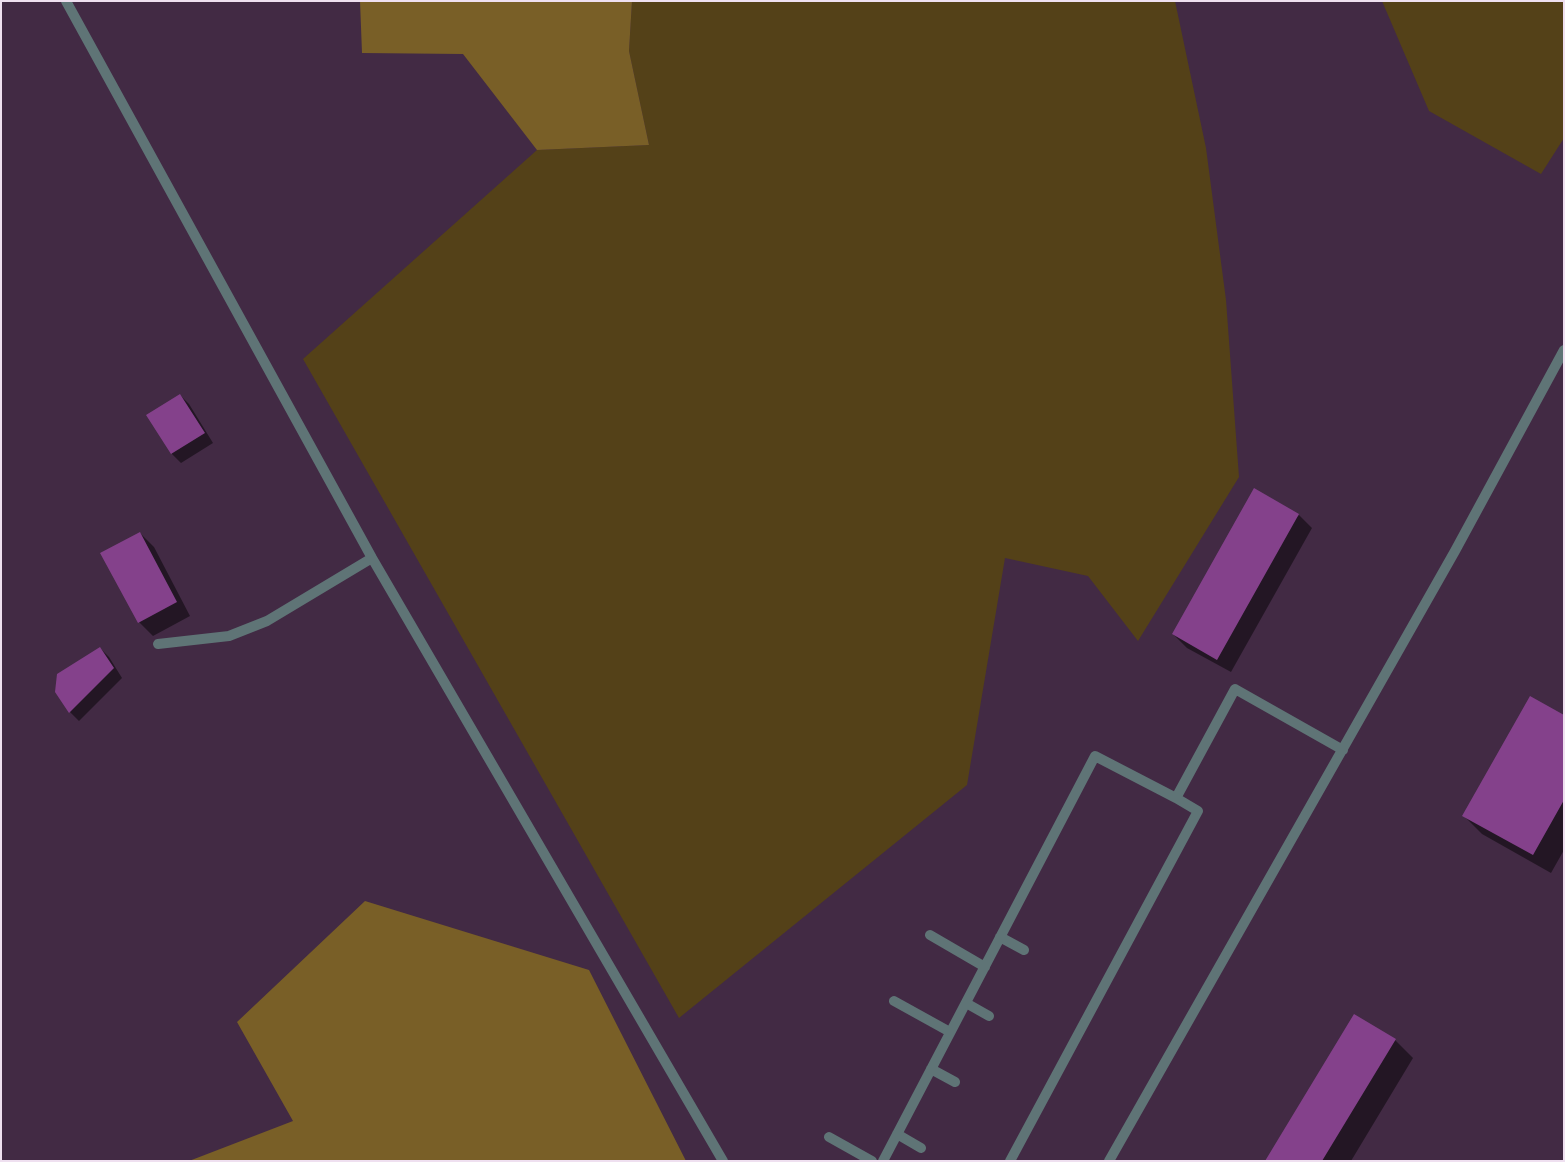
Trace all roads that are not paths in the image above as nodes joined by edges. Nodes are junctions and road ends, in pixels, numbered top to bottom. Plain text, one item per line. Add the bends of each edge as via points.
1 (66, 1) edge
2 (1564, 350) edge
3 (372, 558) junction
4 (158, 644) dead end
5 (1343, 750) junction
6 (1176, 798) junction
7 (930, 935) dead end
8 (1000, 937) junction
9 (1024, 950) dead end
10 (984, 967) junction
11 (894, 1001) dead end
12 (966, 1003) junction
13 (989, 1016) dead end
14 (950, 1032) junction
15 (931, 1068) junction
16 (955, 1082) dead end
17 (897, 1134) junction
18 (829, 1137) dead end
19 (921, 1148) dead end
20 (723, 1161) edge
21 (872, 1161) edge
22 (883, 1161) edge
23 (1010, 1161) edge
24 (1110, 1161) edge

1 - 3 lane
2 - 5 lane
3 - 4 lane via 260,624 229,636
3 - 20 lane
5 - 6 lane via 1235,689
5 - 24 lane
6 - 8 lane via 1095,756
6 - 23 lane via 1198,811
7 - 10 lane
8 - 9 lane
8 - 10 lane
10 - 12 lane
11 - 14 lane
12 - 13 lane
12 - 14 lane
14 - 15 lane
15 - 16 lane
15 - 17 lane
17 - 19 lane
17 - 22 lane
18 - 21 lane

